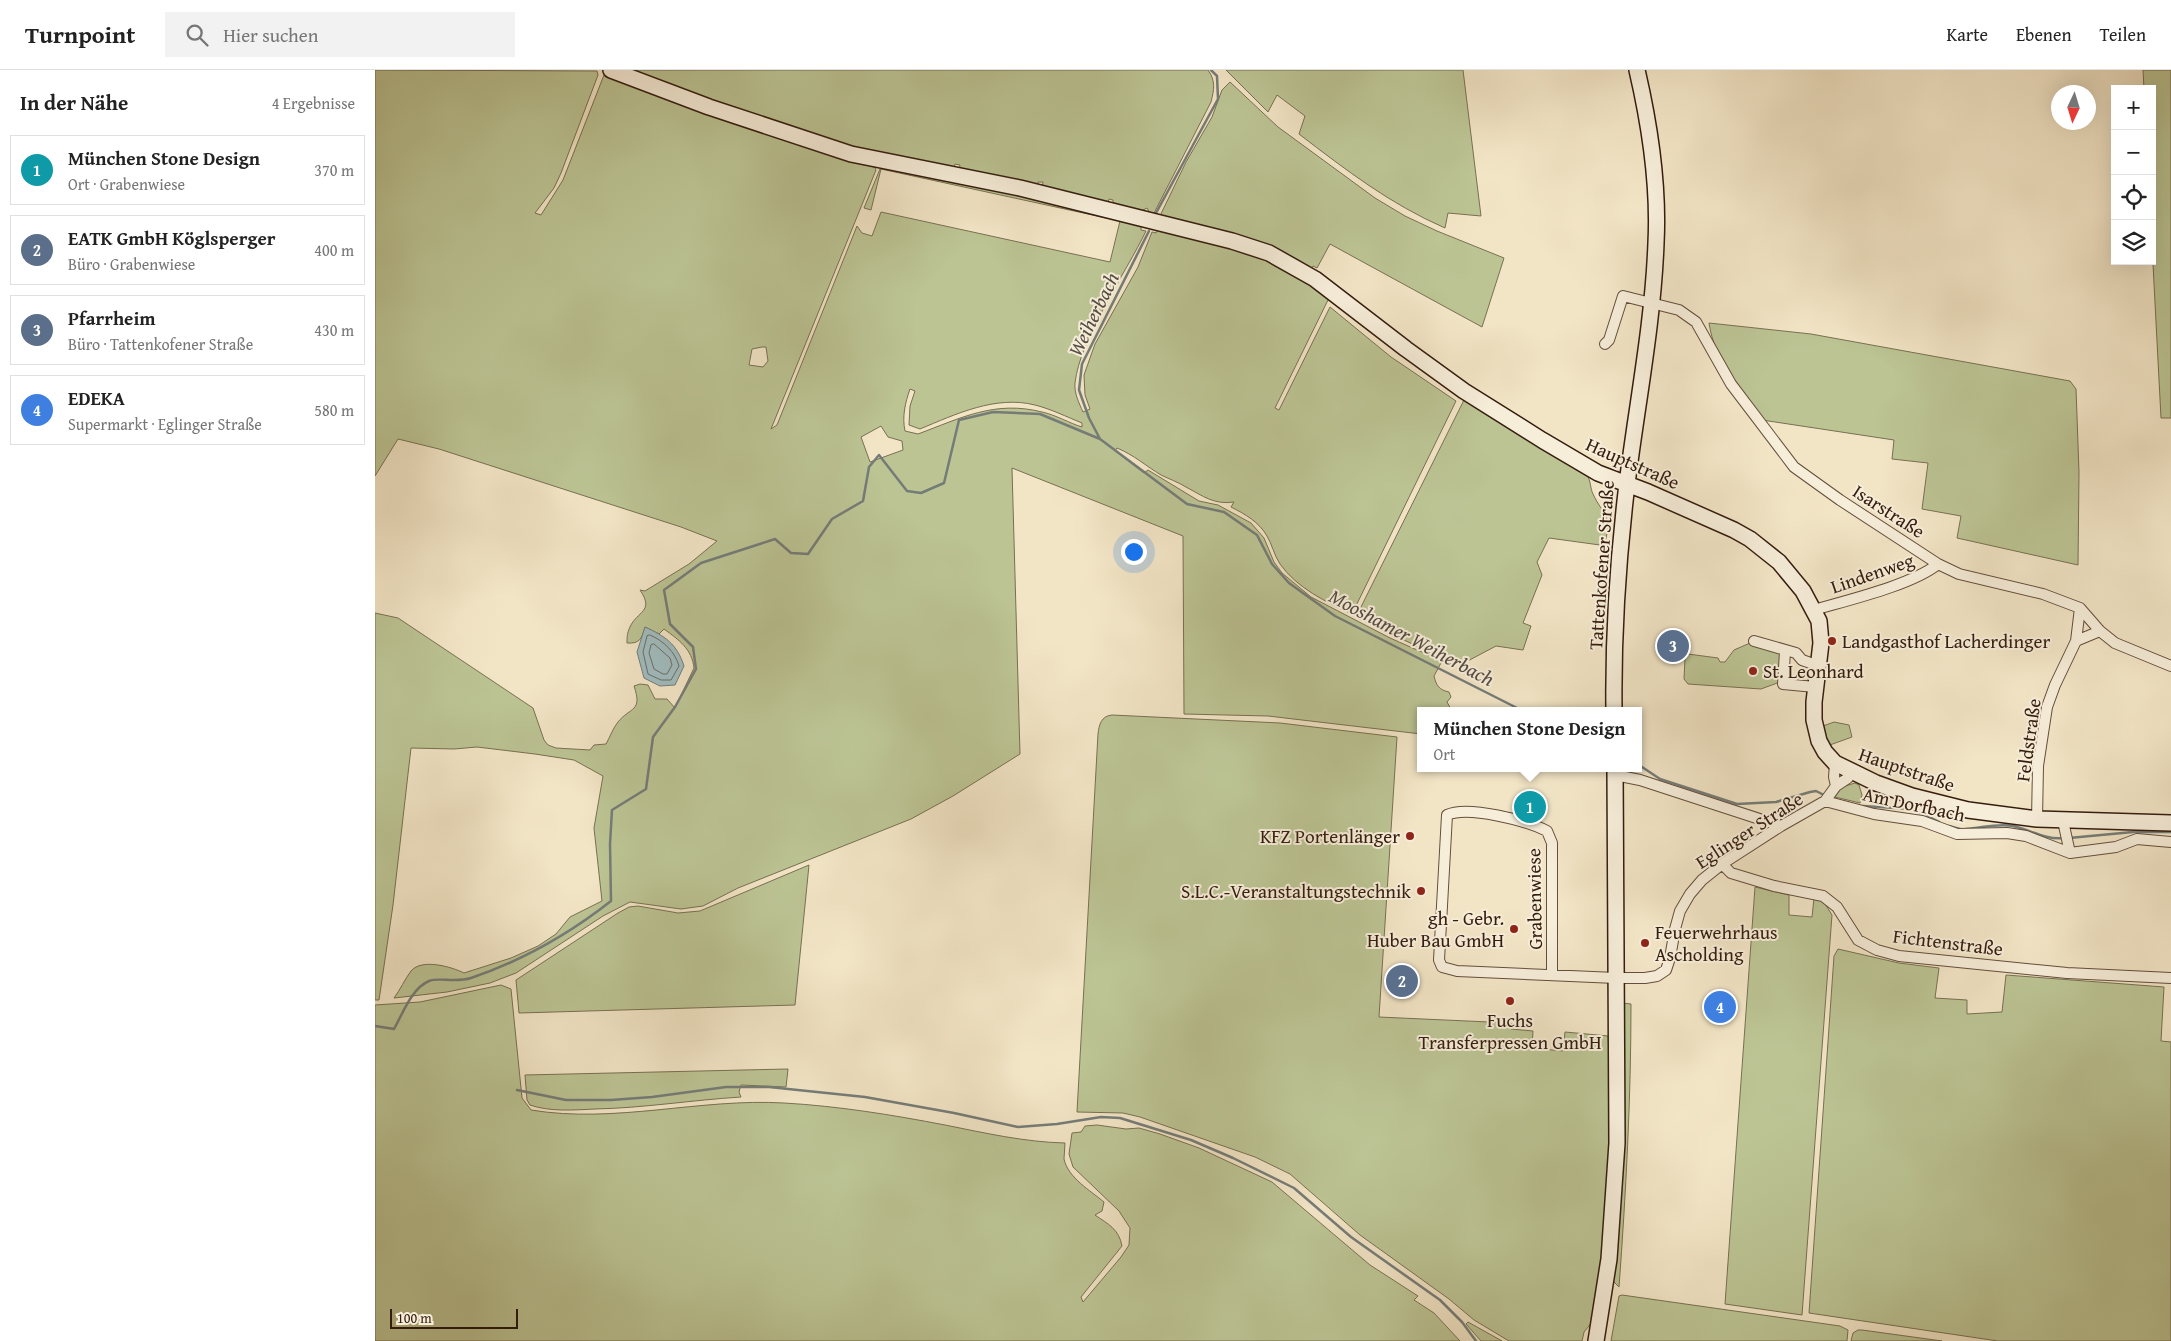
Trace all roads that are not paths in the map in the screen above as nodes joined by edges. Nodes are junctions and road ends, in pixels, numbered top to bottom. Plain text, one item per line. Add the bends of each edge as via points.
1 (611, 70) edge
2 (1637, 70) edge
3 (1651, 304) junction
4 (1605, 344) dead end
5 (1627, 485) junction
6 (1938, 564) junction
7 (2080, 608) junction
8 (1814, 610) junction
9 (2100, 631) junction
10 (1754, 641) dead end
11 (2076, 641) junction
12 (1785, 651) junction
13 (1819, 666) junction
14 (2171, 666) edge
15 (1815, 687) junction
16 (1614, 707) edge
17 (1835, 763) junction
18 (1615, 772) edge
19 (1618, 772) edge
20 (1852, 772) junction
21 (1830, 795) junction
22 (2037, 819) junction
23 (2171, 822) edge
24 (1781, 826) junction
25 (2064, 826) junction
26 (2171, 842) edge
27 (2070, 854) junction
28 (1722, 864) junction
29 (1552, 975) junction
30 (1616, 978) junction
31 (2171, 978) edge
32 (1597, 1341) edge

1 - 5 main road, Hauptstraße via 709,107 851,154 1020,188 1223,238 1269,253 1315,279 1464,391 1598,474
2 - 3 main road, Tattenkofener Straße via 1646,110 1656,200 1657,242
3 - 4 street via 1623,296
3 - 5 main road, Tattenkofener Straße
3 - 6 street, Isarstraße via 1679,310 1695,322 1731,384 1794,467
5 - 8 main road, Hauptstraße via 1727,526 1750,539 1779,562
5 - 16 main road, Tattenkofener Straße via 1616,605
6 - 7 street, Isarstraße via 1959,574 2043,594
6 - 8 street, Lindenweg via 1929,572 1892,586
7 - 9 street, Isarstraße
7 - 11 street, Feldstraße
8 - 13 main road, Hauptstraße via 1820,633
9 - 11 street
9 - 14 street, Isarstraße via 2127,649
10 - 12 street
11 - 22 street, Feldstraße via 2047,707 2038,766
12 - 13 street via 1796,653 1802,660
12 - 15 street via 1783,684
13 - 15 main road, Hauptstraße
15 - 17 main road, Hauptstraße via 1816,730 1825,752
17 - 20 main road, Hauptstraße
17 - 21 street
18 - 30 main road
19 - 24 street
20 - 21 street, Eglinger Straße
20 - 22 main road, Hauptstraße via 1937,803
21 - 24 street, Eglinger Straße
21 - 27 street, Am Dorfbach via 1874,814 1922,821 1957,834 2026,836
22 - 25 main road, Hauptstraße
23 - 25 main road, Hauptstraße
24 - 28 street, Eglinger Straße
25 - 27 street
26 - 27 street via 2137,840 2116,847
28 - 30 street, Eglinger Straße via 1701,880 1680,911 1666,970 1645,978
28 - 31 street, Fichtenstraße via 1731,873 1823,896 1837,908 1858,940 1899,956 2067,973
29 - 29 street, Grabenwiese via 1457,971 1442,967 1439,952 1447,815 1461,811 1487,813 1547,831 1552,843
29 - 30 street, Grabenwiese
30 - 32 main road via 1616,1179

